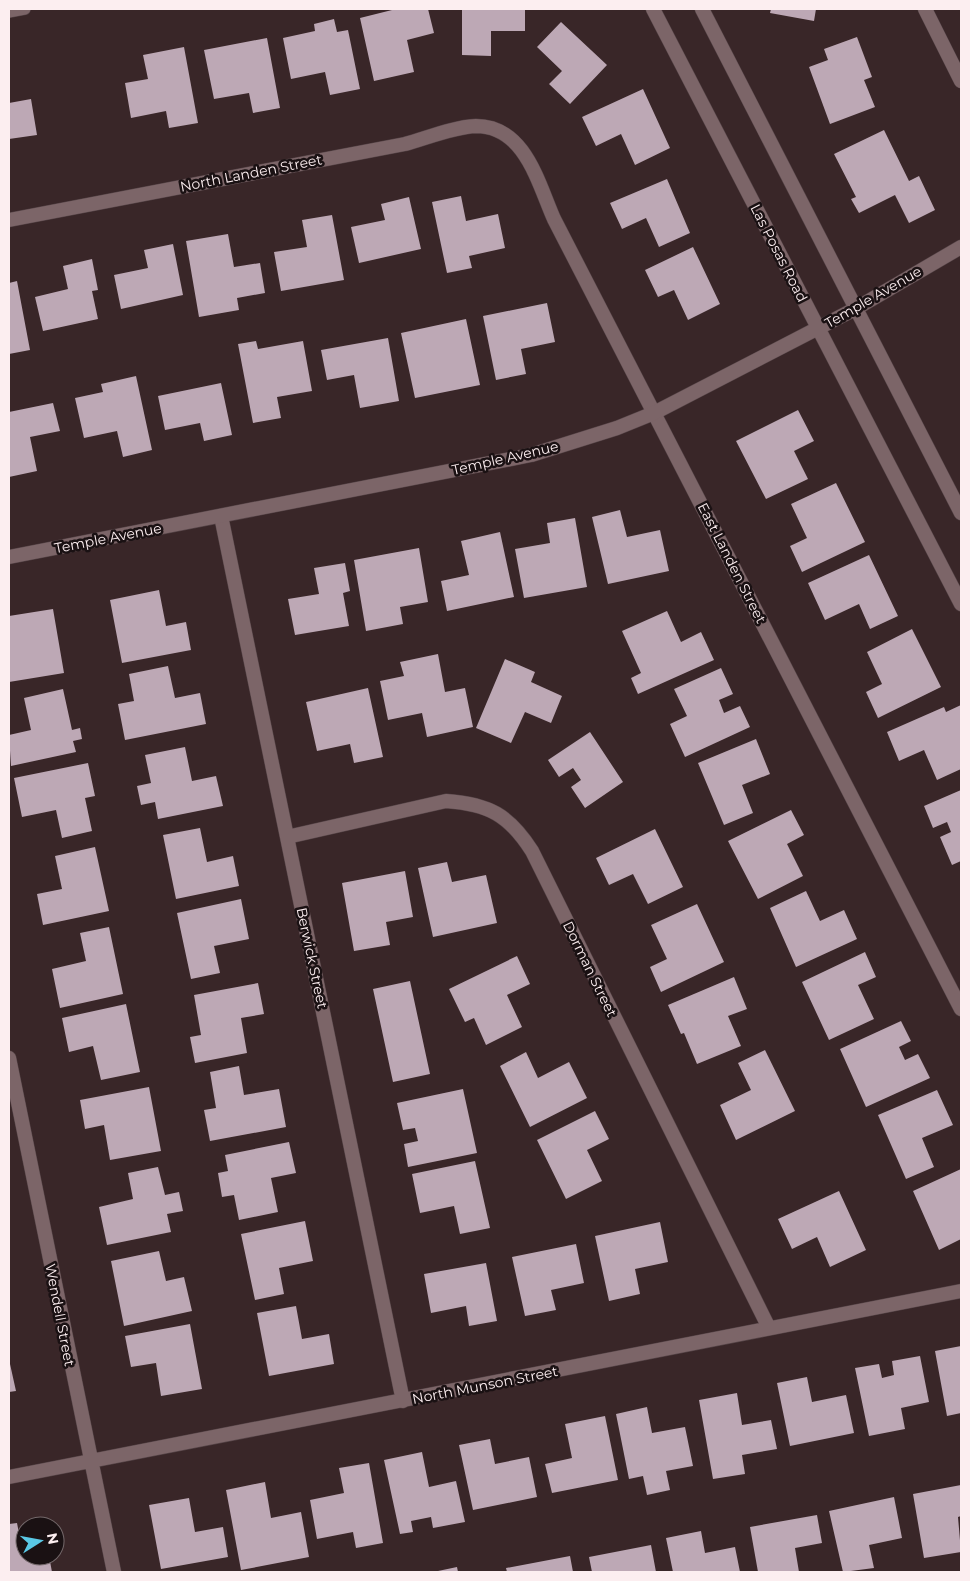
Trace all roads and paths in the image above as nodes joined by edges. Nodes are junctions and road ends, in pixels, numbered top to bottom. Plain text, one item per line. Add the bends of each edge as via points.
1 (25, 9) edge
2 (653, 9) edge
3 (702, 9) edge
4 (925, 9) edge
5 (9, 12) edge
6 (961, 81) edge
7 (492, 129) joint
8 (9, 220) edge
9 (961, 248) edge
10 (855, 309) junction
11 (817, 329) junction
12 (654, 413) junction
13 (961, 513) edge
14 (221, 516) junction
15 (9, 557) edge
16 (961, 604) edge
17 (287, 837) junction
18 (961, 1009) edge
19 (9, 1058) edge
20 (961, 1290) edge
21 (769, 1328) junction
22 (403, 1401) junction
23 (90, 1461) junction
24 (9, 1477) edge
25 (114, 1572) edge

1 - 5 lane
2 - 11 street, Las Posas Road
3 - 10 street
4 - 6 street
7 - 8 street, North Landen Street via 462,128 405,144
7 - 12 street, East Landen Street via 507,136 526,156 554,219
9 - 10 street, Temple Avenue
10 - 11 street, Temple Avenue
10 - 13 street
11 - 12 street, Temple Avenue
11 - 16 street, Las Posas Road
12 - 14 street, Temple Avenue via 531,455
12 - 18 street, East Landen Street
14 - 15 street, Temple Avenue
14 - 17 street, Berwick Street
17 - 21 street, Dorman Street via 446,801 472,803 498,813 518,830 532,852
17 - 22 street, Berwick Street
19 - 23 street, Wendell Street
20 - 21 street, North Munson Street
21 - 22 street, North Munson Street
22 - 23 street, North Munson Street
23 - 24 street, North Munson Street
23 - 25 street, Wendell Street

